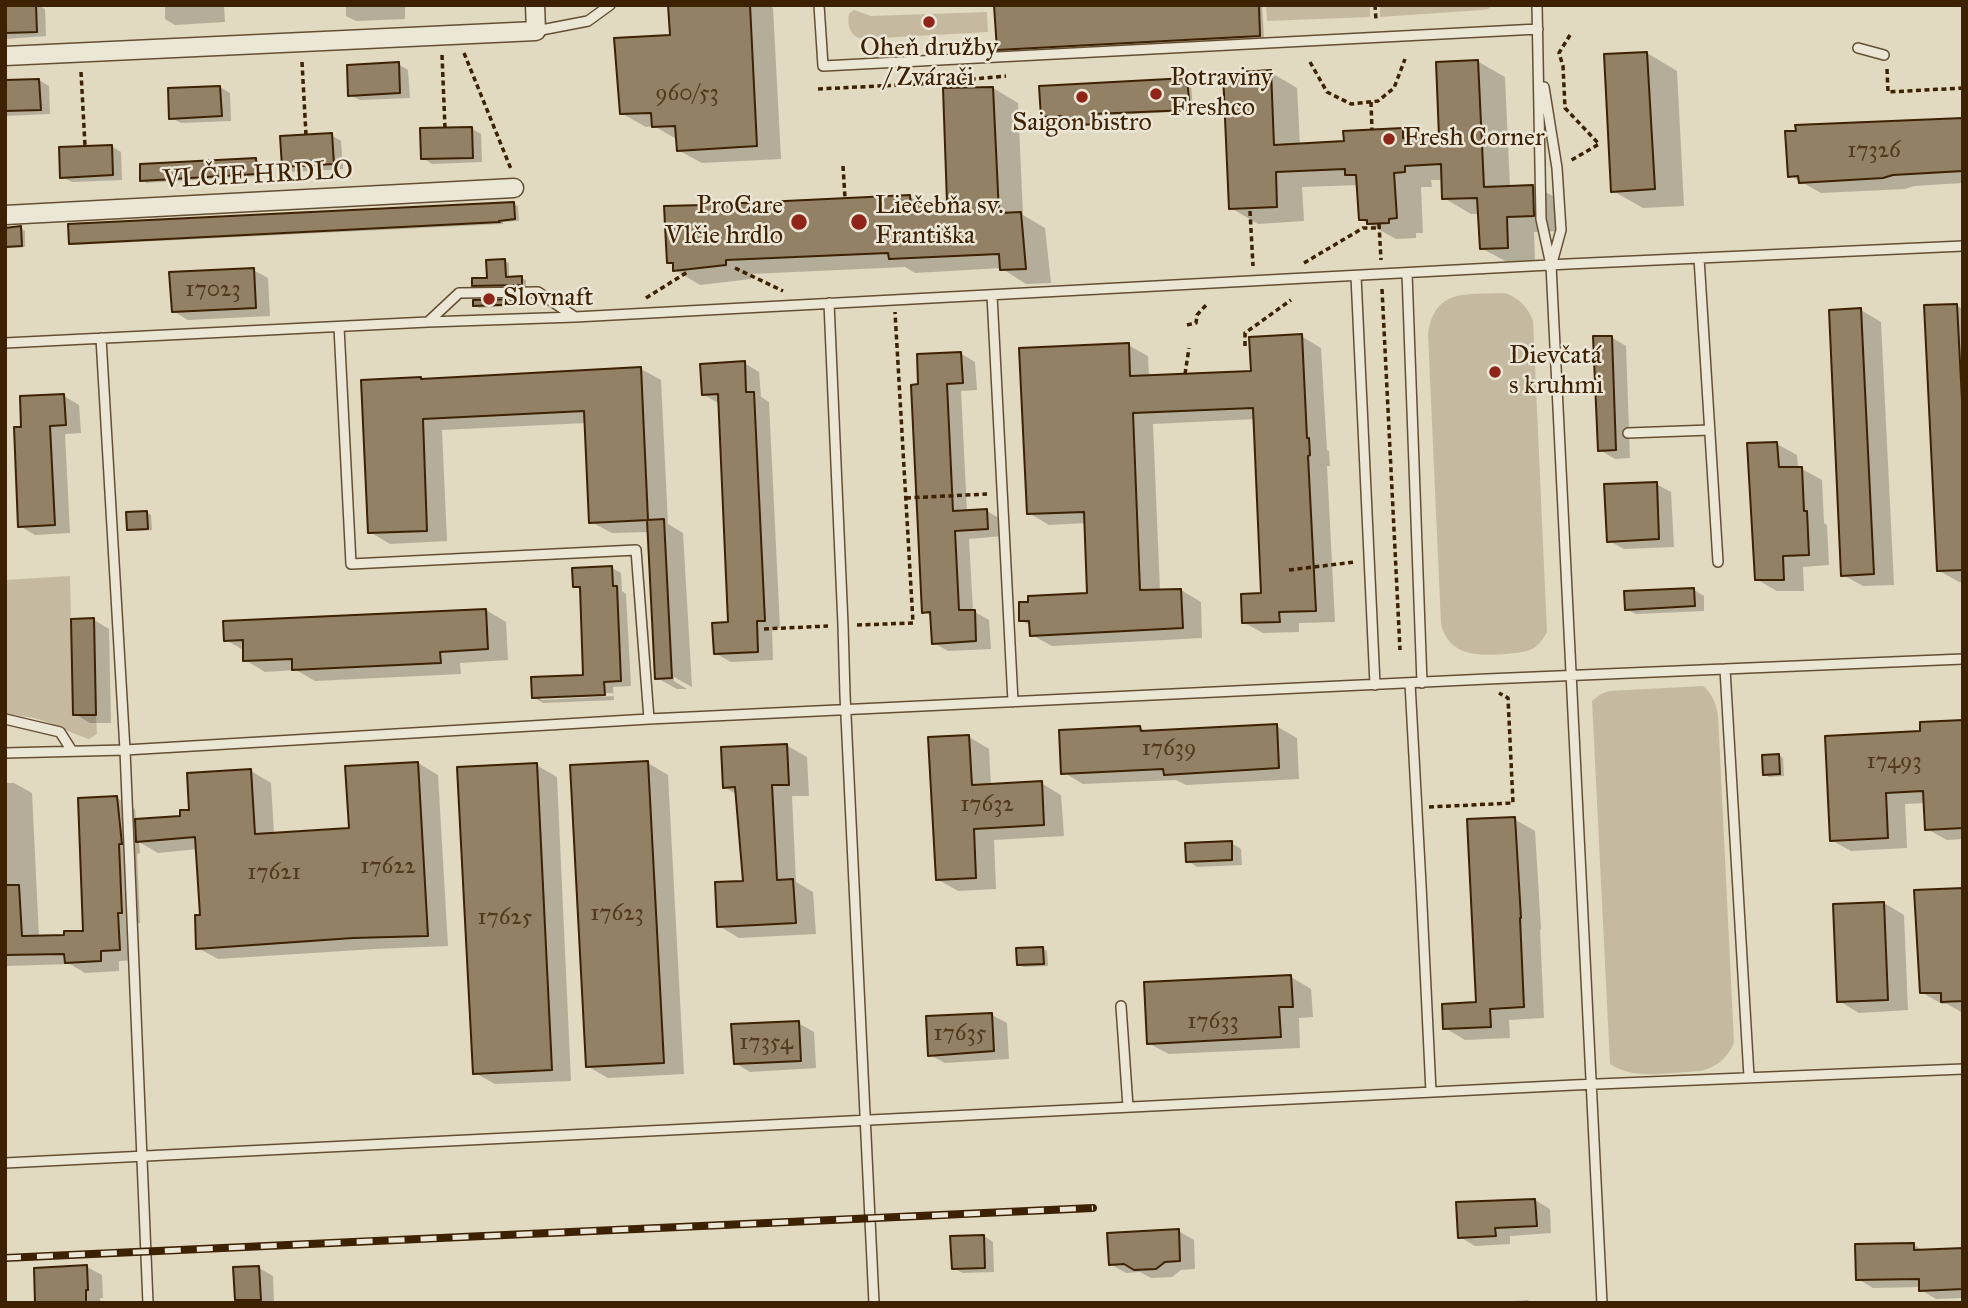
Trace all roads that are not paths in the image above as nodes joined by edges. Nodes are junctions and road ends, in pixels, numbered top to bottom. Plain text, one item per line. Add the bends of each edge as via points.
1 (535, 5) edge
2 (610, 5) edge
3 (819, 5) edge
4 (1537, 5) edge
5 (1538, 29) junction
6 (536, 31) junction
7 (1858, 48) dead end
8 (1539, 54) junction
9 (1884, 55) dead end
10 (5, 56) edge
11 (514, 188) road end
12 (5, 215) edge
13 (1963, 246) edge
14 (1699, 258) junction
15 (1551, 265) junction
16 (1407, 273) junction
17 (1356, 276) junction
18 (992, 295) junction
19 (829, 303) junction
20 (575, 317) junction
21 (428, 322) junction
22 (339, 327) junction
23 (101, 338) junction
24 (5, 343) edge
25 (1710, 430) junction
26 (1628, 433) dead end
27 (1718, 562) dead end
28 (1963, 659) edge
29 (1725, 669) junction
30 (1571, 676) junction
31 (1409, 683) junction
32 (1422, 683) junction
33 (1375, 685) junction
34 (1013, 702) junction
35 (846, 710) junction
36 (5, 719) edge
37 (649, 719) junction
38 (125, 750) junction
39 (72, 751) junction
40 (5, 753) edge
41 (1121, 1006) dead end
42 (1963, 1069) edge
43 (1749, 1077) junction
44 (1591, 1084) junction
45 (1431, 1092) junction
46 (1128, 1107) junction
47 (864, 1119) junction
48 (143, 1157) junction
49 (5, 1163) edge
50 (148, 1303) edge
51 (874, 1303) edge
52 (1602, 1303) edge

1 - 6 street
2 - 6 lane via 588,21
3 - 5 lane via 823,66
4 - 5 lane
5 - 8 lane
6 - 10 street
7 - 9 lane
8 - 15 lane via 1541,219
8 - 15 lane via 1557,169 1561,230
11 - 12 street, VLČIE HRDLO
13 - 14 lane
14 - 15 lane
14 - 25 lane
15 - 16 lane
15 - 30 lane
16 - 17 lane
16 - 32 lane
17 - 18 lane
17 - 33 lane
18 - 19 lane
18 - 34 lane
19 - 20 lane
19 - 35 lane
20 - 21 lane
20 - 21 lane via 538,292 459,293
21 - 22 lane
22 - 23 lane
22 - 37 lane via 351,564 636,550
23 - 24 lane
23 - 38 lane
25 - 26 lane
25 - 27 lane
28 - 29 lane
29 - 30 lane
29 - 43 lane
30 - 32 lane
30 - 44 lane
31 - 32 lane
31 - 33 lane
31 - 45 lane
33 - 34 lane
34 - 35 lane
35 - 37 lane
35 - 47 lane
36 - 39 lane via 60,732
37 - 38 lane
38 - 39 lane
38 - 48 lane
39 - 40 lane
41 - 46 lane
42 - 43 lane
43 - 44 lane
44 - 45 lane
44 - 52 lane
45 - 46 lane
46 - 47 lane
47 - 48 lane
47 - 51 lane
48 - 49 lane
48 - 50 lane

